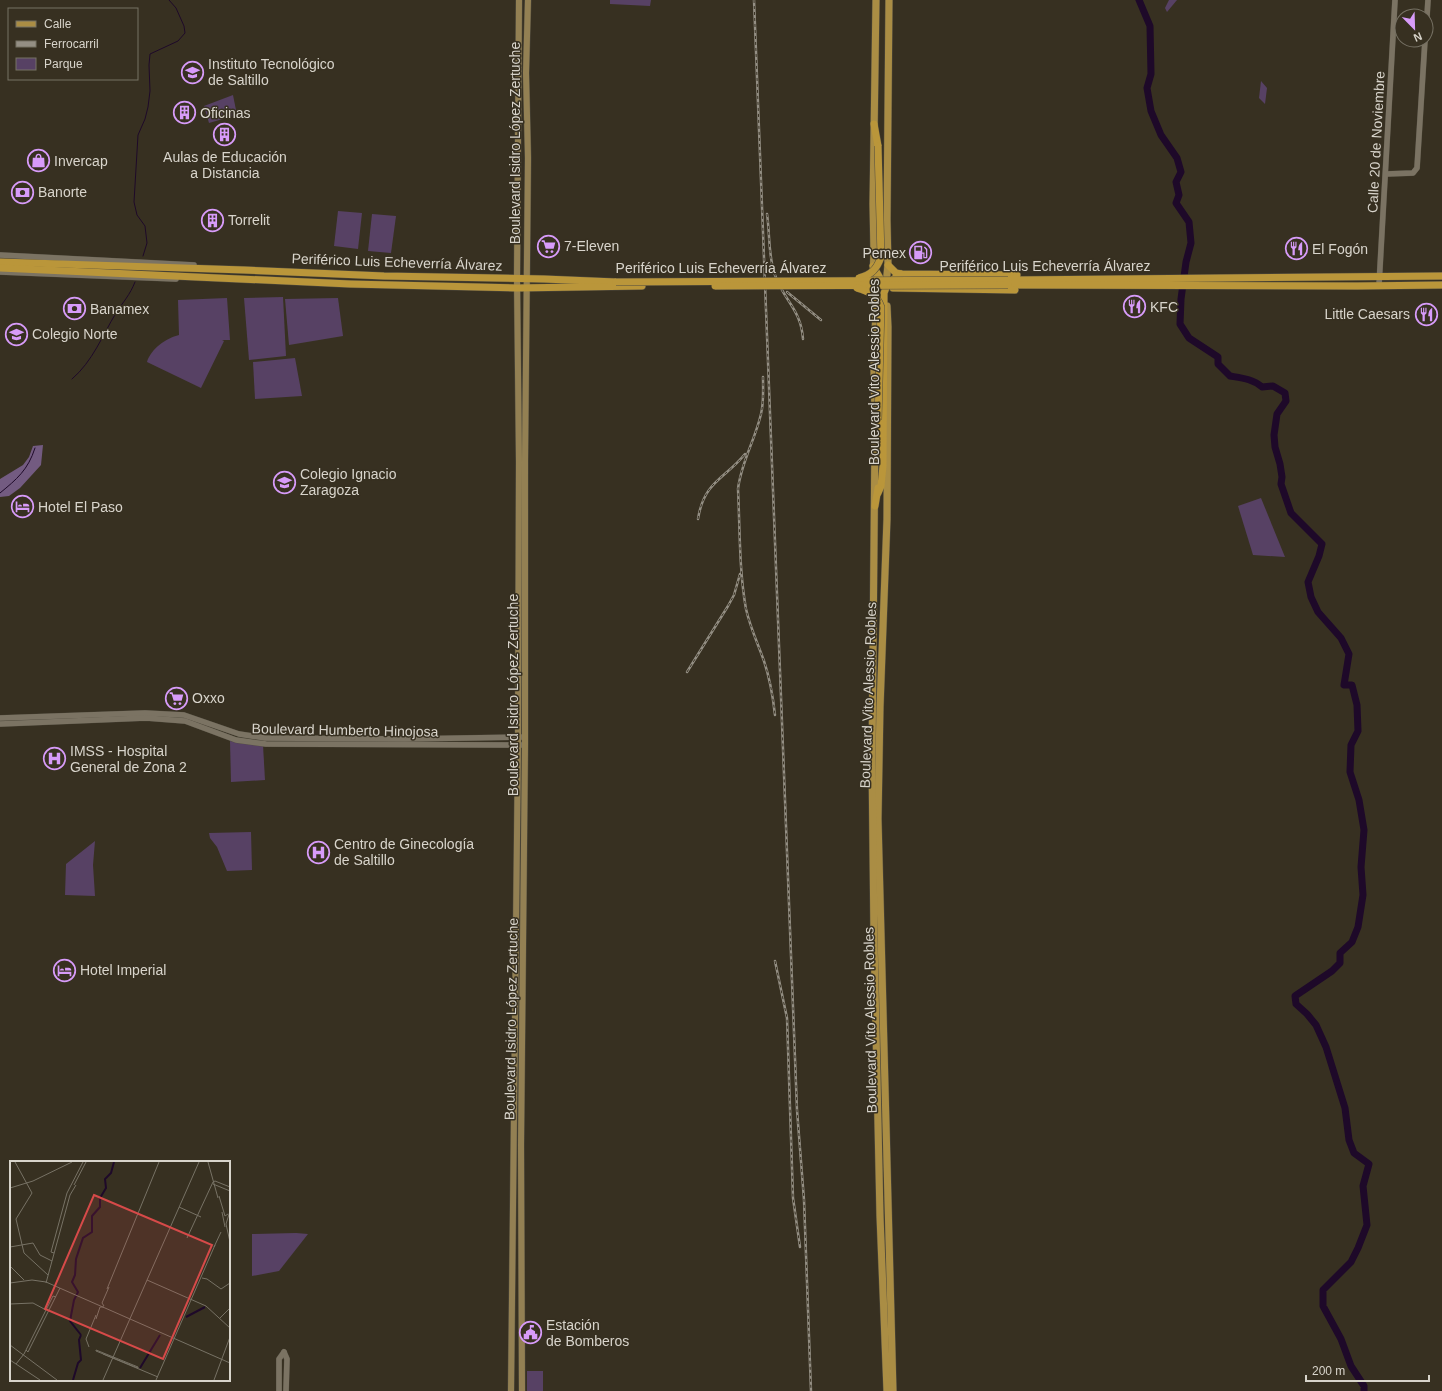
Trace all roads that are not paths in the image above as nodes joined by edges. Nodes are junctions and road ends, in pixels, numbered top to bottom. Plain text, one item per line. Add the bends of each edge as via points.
1 (520, 0) edge
2 (528, 0) edge
3 (876, 0) edge
4 (889, 0) edge
5 (1395, 0) edge
6 (1425, 48) edge
7 (874, 124) junction
8 (1386, 174) junction
9 (888, 253) junction
10 (0, 255) edge
11 (874, 260) junction
12 (0, 262) edge
13 (888, 264) junction
14 (0, 268) edge
15 (93, 269) junction
16 (212, 269) junction
17 (237, 270) junction
18 (0, 272) edge
19 (862, 274) dead end
20 (873, 274) junction
21 (901, 274) junction
22 (384, 276) junction
23 (1380, 276) junction
24 (1442, 276) edge
25 (218, 277) junction
26 (517, 279) junction
27 (527, 279) junction
28 (1036, 280) junction
29 (280, 281) junction
30 (849, 282) junction
31 (1172, 282) junction
32 (1008, 283) junction
33 (350, 284) junction
34 (615, 284) junction
35 (1442, 285) edge
36 (1050, 286) junction
37 (1379, 286) junction
38 (517, 288) junction
39 (527, 288) junction
40 (886, 288) junction
41 (904, 289) junction
42 (878, 493) junction
43 (875, 506) junction
44 (522, 554) junction
45 (876, 707) junction
46 (0, 718) edge
47 (8, 721) junction
48 (0, 724) edge
49 (518, 737) junction
50 (525, 737) junction
51 (525, 744) junction
52 (518, 745) junction
53 (516, 964) junction
54 (523, 964) junction
55 (515, 1028) junction
56 (523, 1028) junction
57 (515, 1102) junction
58 (522, 1102) junction
59 (888, 1322) junction
60 (279, 1391) edge
61 (286, 1391) edge
62 (511, 1391) edge
63 (522, 1391) edge
64 (887, 1391) edge
65 (893, 1391) edge

1 - 26 main road, Boulevard Isidro López Zertuche
2 - 27 main road, Boulevard Isidro López Zertuche
3 - 7 main road, Boulevard Vito Alessio Robles
4 - 9 main road, Boulevard Vito Alessio Robles
5 - 8 street, Calle 20 de Noviembre
6 - 8 street via 1417,168 1415,172
7 - 11 main road, Boulevard Vito Alessio Robles
7 - 30 highway, bridge via 878,146 881,257 873,271
8 - 23 street, Calle 20 de Noviembre
9 - 11 main road
9 - 13 main road, Boulevard Vito Alessio Robles
10 - 16 street via 180,264
11 - 19 main road via 870,269
11 - 20 main road, Boulevard Vito Alessio Robles
11 - 40 highway
12 - 15 highway, Periférico Luis Echeverría Álvarez
13 - 21 highway via 896,273
13 - 40 main road, Boulevard Vito Alessio Robles
14 - 15 highway, Periférico Luis Echeverría Álvarez
15 - 16 highway, Periférico Luis Echeverría Álvarez
15 - 25 highway, Periférico Luis Echeverría Álvarez
16 - 17 highway, Periférico Luis Echeverría Álvarez
17 - 22 highway, Periférico Luis Echeverría Álvarez
17 - 29 highway
18 - 25 street, Periférico Luis Echeverría Álvarez via 190,280
20 - 40 main road
20 - 43 main road, Boulevard Vito Alessio Robles via 876,304
21 - 28 highway via 1020,275
21 - 40 highway
21 - 41 highway via 899,284
22 - 26 highway, Periférico Luis Echeverría Álvarez
22 - 33 highway
23 - 24 highway, Periférico Luis Echeverría Álvarez
23 - 31 highway, Periférico Luis Echeverría Álvarez via 1193,278
23 - 37 street, Calle 20 de Noviembre
25 - 29 highway, Periférico Luis Echeverría Álvarez
26 - 27 highway, Periférico Luis Echeverría Álvarez
26 - 38 main road, Boulevard Isidro López Zertuche
27 - 34 highway, Periférico Luis Echeverría Álvarez
27 - 39 main road, Boulevard Isidro López Zertuche
28 - 31 highway, Periférico Luis Echeverría Álvarez
28 - 32 highway, Periférico Luis Echeverría Álvarez
29 - 33 highway, Periférico Luis Echeverría Álvarez
30 - 32 highway, Periférico Luis Echeverría Álvarez, bridge
30 - 34 highway, Periférico Luis Echeverría Álvarez, bridge
30 - 42 highway, bridge via 872,294 881,307
31 - 36 highway, Periférico Luis Echeverría Álvarez via 1108,287
31 - 37 highway, Periférico Luis Echeverría Álvarez via 1192,286
32 - 36 highway, Periférico Luis Echeverría Álvarez
33 - 38 highway, Periférico Luis Echeverría Álvarez
34 - 39 highway, Periférico Luis Echeverría Álvarez
35 - 37 highway, Periférico Luis Echeverría Álvarez
36 - 41 highway via 1036,290
38 - 39 highway, Periférico Luis Echeverría Álvarez
38 - 44 main road, Boulevard Isidro López Zertuche
39 - 44 main road, Boulevard Isidro López Zertuche
40 - 41 highway
40 - 42 highway via 883,466
40 - 45 main road, Boulevard Vito Alessio Robles via 887,519
42 - 43 highway
43 - 45 main road, Boulevard Vito Alessio Robles
44 - 49 main road, Boulevard Isidro López Zertuche
44 - 50 main road, Boulevard Isidro López Zertuche
45 - 59 main road, Boulevard Vito Alessio Robles via 872,760 874,938 881,1063 878,1154
46 - 47 street, Boulevard Humberto Hinojosa
47 - 48 street, Boulevard Humberto Hinojosa
47 - 49 street, Boulevard Humberto Hinojosa via 130,713 184,715 239,734 265,738
47 - 52 street, Boulevard Humberto Hinojosa via 146,718 185,721 236,740 266,744
49 - 50 street, Boulevard Humberto Hinojosa
49 - 52 main road, Boulevard Isidro López Zertuche
50 - 51 main road, Boulevard Isidro López Zertuche
51 - 52 street, Boulevard Humberto Hinojosa
51 - 54 main road, Boulevard Isidro López Zertuche
52 - 53 main road, Boulevard Isidro López Zertuche
53 - 54 main road
53 - 55 main road, Boulevard Isidro López Zertuche
54 - 56 main road, Boulevard Isidro López Zertuche
55 - 56 main road
55 - 57 main road, Boulevard Isidro López Zertuche
56 - 58 main road, Boulevard Isidro López Zertuche
57 - 58 main road
57 - 62 main road, Boulevard Isidro López Zertuche
58 - 63 main road, Boulevard Isidro López Zertuche
59 - 64 main road, Boulevard Vito Alessio Robles
59 - 65 main road, Boulevard Vito Alessio Robles
60 - 61 street via 279,1359 284,1352 287,1359

